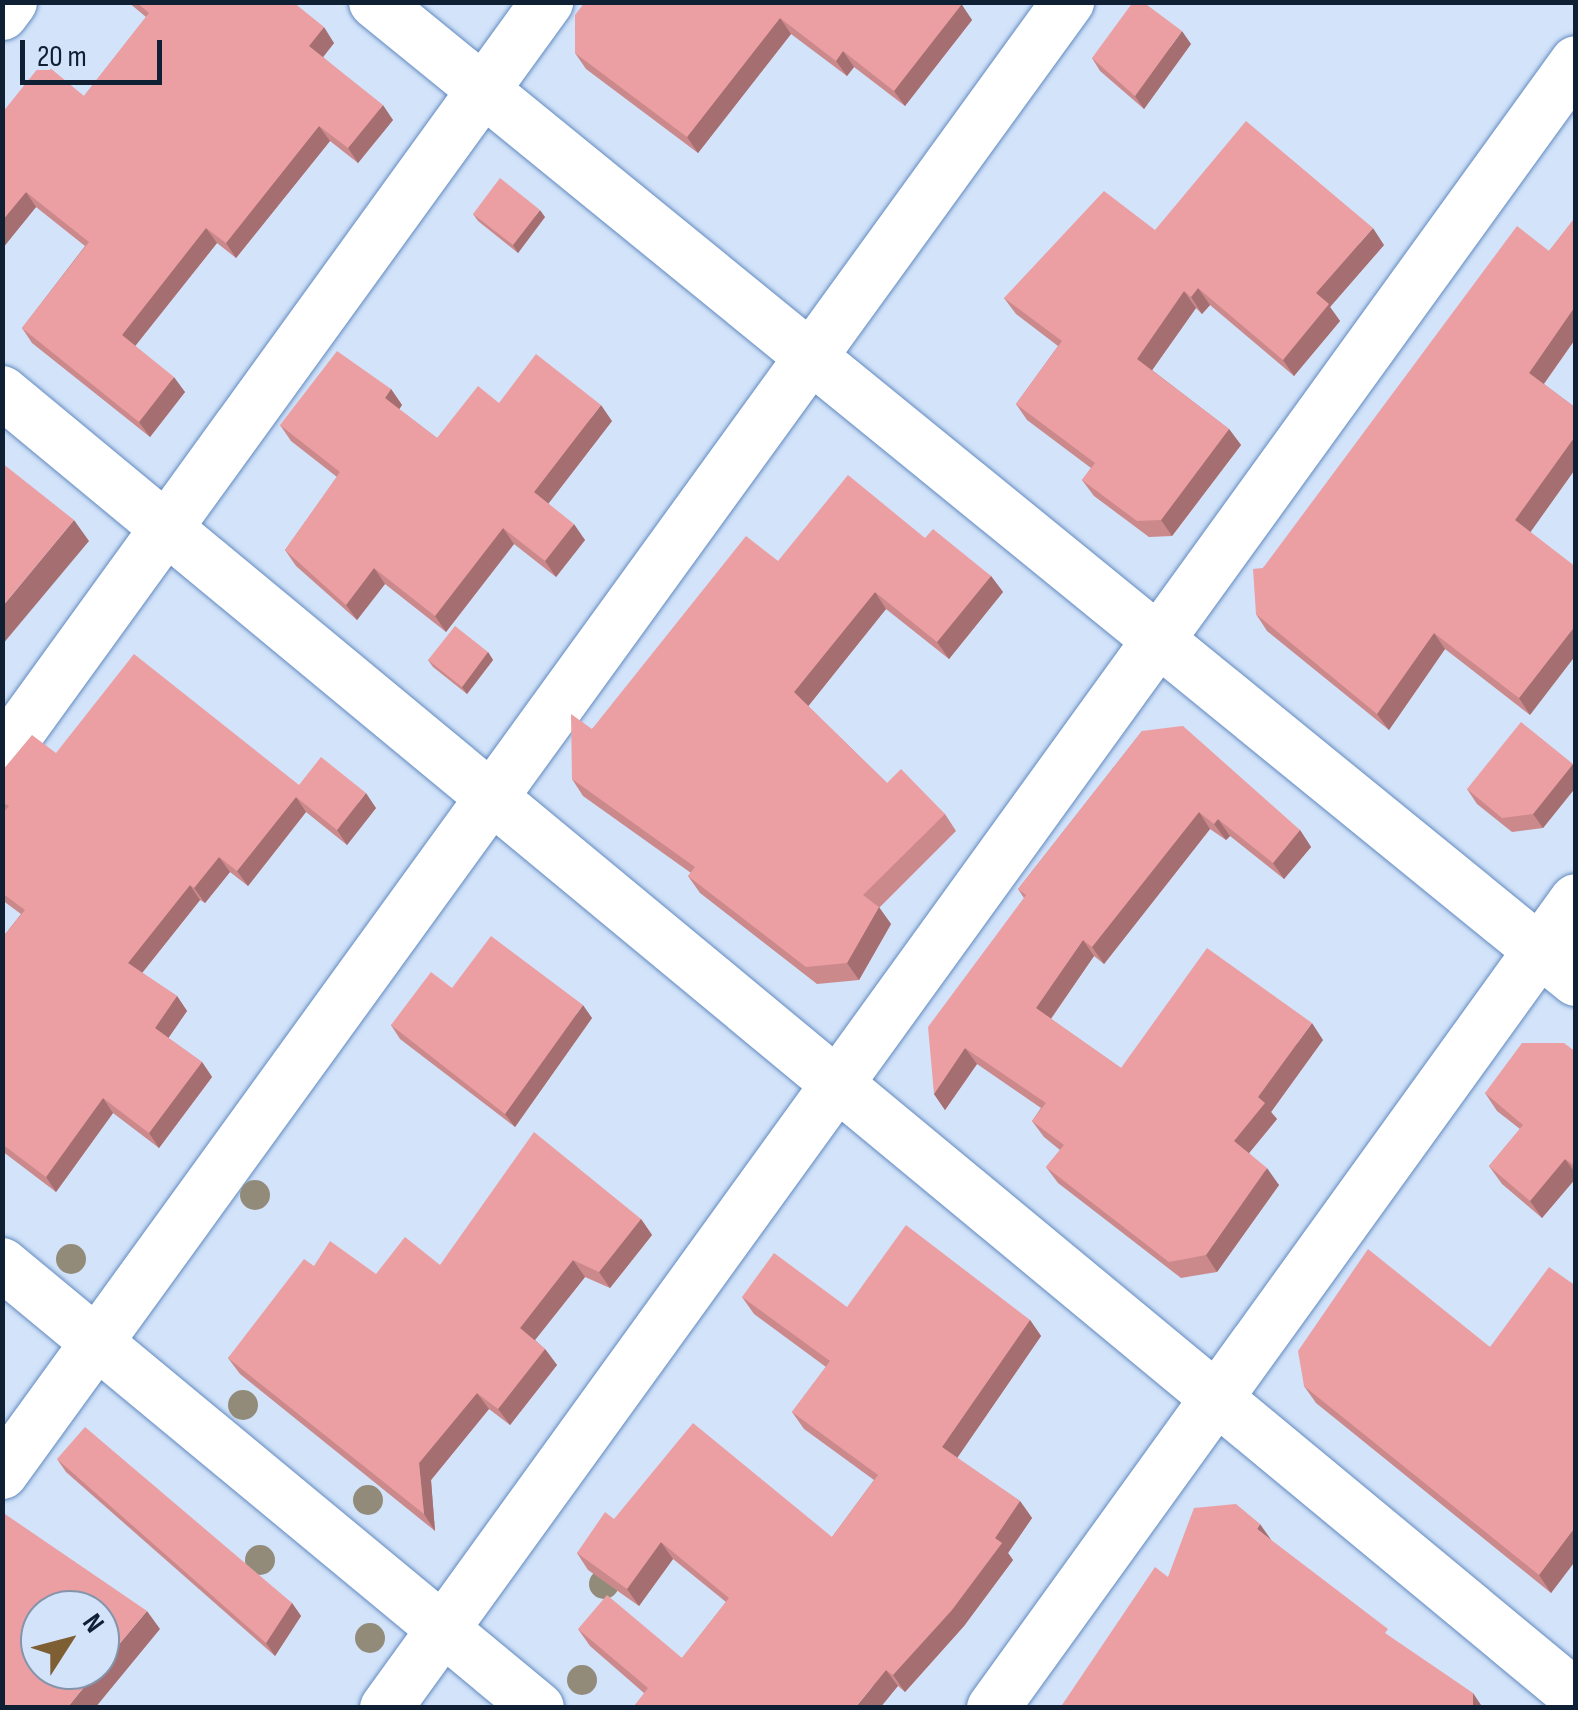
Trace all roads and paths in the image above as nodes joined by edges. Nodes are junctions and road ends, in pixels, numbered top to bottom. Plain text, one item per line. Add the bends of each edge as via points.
1 (11, 2) edge
2 (374, 2) edge
3 (547, 2) edge
4 (1068, 2) edge
5 (2, 14) edge
6 (1576, 62) edge
7 (484, 90) junction
8 (811, 357) junction
9 (2, 392) edge
10 (167, 528) junction
11 (1158, 640) junction
12 (2, 755) edge
13 (491, 799) junction
14 (1576, 900) edge
15 (1558, 965) edge
16 (836, 1084) junction
17 (2, 1264) edge
18 (97, 1343) junction
19 (1216, 1398) junction
20 (2, 1473) edge
21 (443, 1629) junction
22 (1576, 1696) edge
23 (386, 1708) edge
24 (538, 1708) edge
25 (993, 1708) edge

1 - 5 street
2 - 7 street
3 - 7 street
4 - 8 street
6 - 11 street
7 - 8 street
7 - 10 street
8 - 11 street
8 - 13 street
9 - 10 street
10 - 12 street
10 - 13 street
11 - 15 street
11 - 16 street
13 - 16 street
13 - 18 street
14 - 15 street
15 - 19 street
16 - 19 street
16 - 21 street
17 - 18 street
18 - 20 street
18 - 21 street
19 - 22 street
19 - 25 street
21 - 23 street
21 - 24 street

